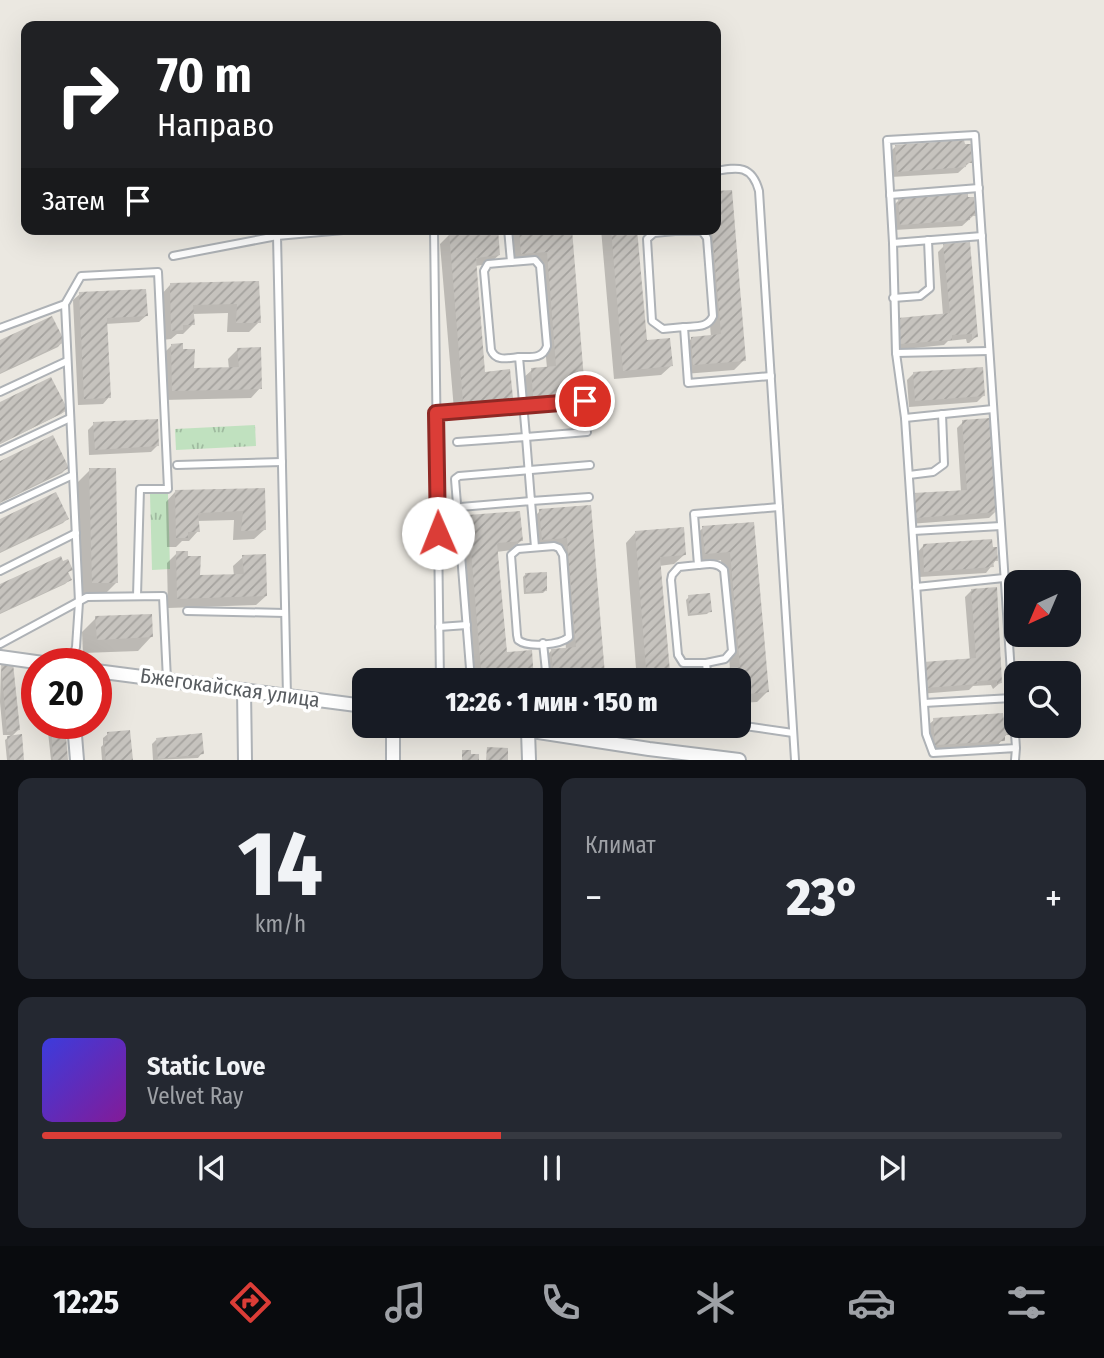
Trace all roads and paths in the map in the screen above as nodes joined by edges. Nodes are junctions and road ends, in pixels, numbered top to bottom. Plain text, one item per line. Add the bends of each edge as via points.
1 (721, 171) edge
2 (979, 188) junction
3 (890, 195) junction
4 (288, 235) edge
5 (434, 235) edge
6 (509, 235) edge
7 (652, 235) edge
8 (704, 235) edge
9 (277, 236) junction
10 (982, 236) junction
11 (928, 240) junction
12 (894, 243) junction
13 (173, 256) dead end
14 (511, 262) junction
15 (893, 298) junction
16 (65, 304) junction
17 (684, 327) junction
18 (0, 328) edge
19 (989, 351) junction
20 (896, 353) junction
21 (519, 358) junction
22 (67, 361) junction
23 (771, 376) junction
24 (0, 392) edge
25 (585, 401) dead end
26 (523, 406) junction
27 (993, 409) junction
28 (436, 413) junction
29 (942, 414) junction
30 (70, 418) junction
31 (905, 418) junction
32 (587, 432) dead end
33 (526, 437) junction
34 (457, 442) dead end
35 (0, 451) edge
36 (282, 462) junction
37 (177, 465) dead end
38 (590, 465) dead end
39 (528, 470) junction
40 (73, 475) junction
41 (909, 475) junction
42 (589, 497) dead end
43 (531, 501) junction
44 (457, 507) junction
45 (779, 507) junction
46 (0, 509) edge
47 (437, 509) junction
48 (1001, 526) junction
49 (912, 531) junction
50 (76, 533) junction
51 (535, 547) junction
52 (698, 565) junction
53 (0, 571) edge
54 (1004, 578) joint
55 (916, 587) junction
56 (137, 596) junction
57 (79, 601) junction
58 (187, 611) dead end
59 (285, 613) junction
60 (467, 625) junction
61 (439, 627) junction
62 (0, 643) edge
63 (543, 643) junction
64 (76, 648) edge
65 (0, 657) edge
66 (21, 660) edge
67 (706, 663) junction
68 (440, 668) edge
69 (470, 668) edge
70 (546, 668) edge
71 (707, 668) edge
72 (112, 673) edge
73 (167, 680) junction
74 (244, 690) junction
75 (287, 696) junction
76 (1004, 698) edge
77 (924, 703) junction
78 (352, 704) edge
79 (751, 727) edge
80 (793, 733) junction
81 (393, 738) edge
82 (528, 738) edge
83 (565, 738) edge
84 (1015, 738) edge
85 (75, 739) edge
86 (1016, 748) junction
87 (649, 754) edge
88 (932, 756) edge
89 (77, 760) edge
90 (244, 760) edge
91 (393, 760) edge
92 (528, 760) edge
93 (739, 760) edge
94 (795, 760) edge
95 (1015, 760) edge

1 - 23 lane via 741,169 757,181
2 - 3 lane
2 - 3 lane via 975,135 887,140
2 - 10 lane
3 - 12 lane
4 - 9 lane
5 - 28 lane
6 - 14 lane
7 - 17 lane via 647,239 652,321 663,329
8 - 17 lane via 713,316 703,326
9 - 13 lane
9 - 36 lane
10 - 11 lane
10 - 19 lane
11 - 12 lane
11 - 15 lane via 930,288 920,296
12 - 15 lane
14 - 21 lane via 485,267 488,324 493,355
14 - 21 lane via 535,260 541,266 547,346 539,356
15 - 20 lane
16 - 18 lane
16 - 22 lane
16 - 56 lane via 81,276 158,272 168,489 140,489
17 - 23 lane via 688,383
19 - 20 lane
19 - 27 lane
20 - 31 lane
21 - 26 lane
22 - 24 lane
22 - 30 lane
23 - 45 lane
25 - 26 lane
26 - 28 lane
26 - 33 lane
27 - 29 lane
27 - 48 lane
28 - 47 lane
29 - 31 lane
29 - 41 lane via 944,464 933,472
30 - 35 lane
30 - 40 lane
31 - 41 lane
32 - 33 lane
33 - 34 lane
33 - 39 lane
36 - 37 lane
36 - 59 lane
38 - 39 lane
39 - 43 lane
39 - 44 lane via 459,476 454,481
40 - 46 lane
40 - 50 lane
41 - 49 lane
42 - 43 lane
43 - 44 lane
43 - 51 lane
44 - 47 lane
44 - 60 lane
45 - 52 lane via 694,514
45 - 80 lane
47 - 61 lane
48 - 49 lane
48 - 54 lane
49 - 55 lane
50 - 53 lane
50 - 57 lane
51 - 63 lane via 517,549 511,555 514,610 518,640 526,645
51 - 63 lane via 554,546 561,551 568,606 569,636 562,642
52 - 67 lane via 712,564 724,570 730,626 729,656
52 - 67 lane via 678,567 672,575 678,655 683,663
54 - 55 lane
55 - 77 lane
56 - 57 lane
56 - 73 lane via 163,596
57 - 62 lane
57 - 64 lane
58 - 59 lane
59 - 75 lane
60 - 61 lane
60 - 69 lane
61 - 68 lane
63 - 70 lane
65 - 66 street
67 - 71 lane
72 - 73 street, Бжегокайская улица
73 - 74 street, Бжегокайская улица
74 - 75 street, Бжегокайская улица
74 - 90 street
75 - 78 street, Бжегокайская улица
76 - 77 lane
77 - 88 lane
79 - 80 lane
80 - 94 lane
81 - 91 street
82 - 92 street
83 - 87 street
84 - 86 lane
85 - 89 street
86 - 88 lane
86 - 95 lane
87 - 93 street

